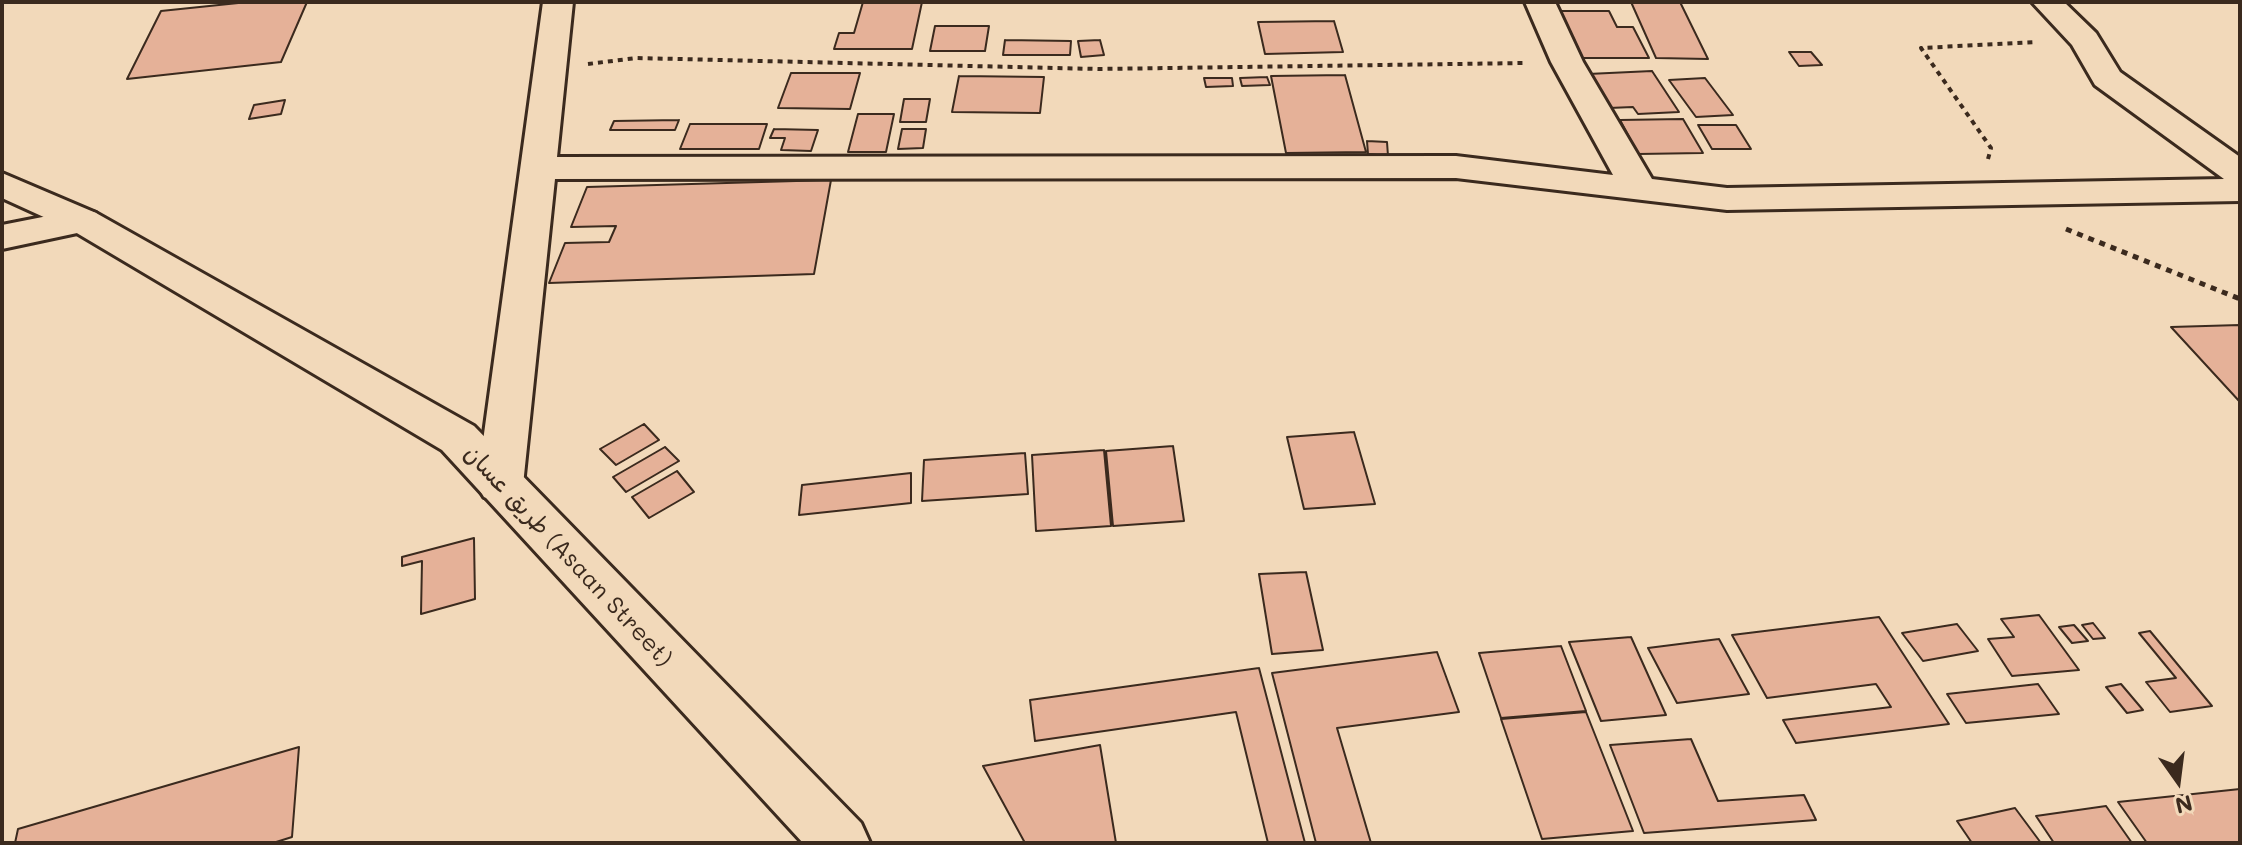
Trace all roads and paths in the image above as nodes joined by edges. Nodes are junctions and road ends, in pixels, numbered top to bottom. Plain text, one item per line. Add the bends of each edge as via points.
1 (558, 2) edge
2 (1540, 2) edge
3 (2047, 2) edge
4 (2085, 40) junction
5 (1567, 62) junction
6 (550, 69) junction
7 (538, 168) junction
8 (2240, 174) edge
9 (2, 184) edge
10 (1639, 188) junction
11 (2240, 190) edge
12 (1979, 194) junction
13 (83, 221) junction
14 (2052, 224) dead end
15 (2, 237) edge
16 (2240, 299) edge
17 (500, 485) junction
18 (841, 843) edge

1 - 6 street
2 - 5 street
3 - 4 street
4 - 8 street via 2107,78
4 - 12 path via 1921,48 1991,148
5 - 6 path via 1098,69 636,58
5 - 10 street
6 - 7 street
7 - 10 street via 1456,167
7 - 17 street
9 - 13 street, طريق عسان (Asaan Street)
10 - 12 street via 1727,199
11 - 12 street
13 - 15 street
13 - 17 street, طريق عسان (Asaan Street) via 458,438
14 - 16 path
17 - 18 street, طريق عسان (Asaan Street)

